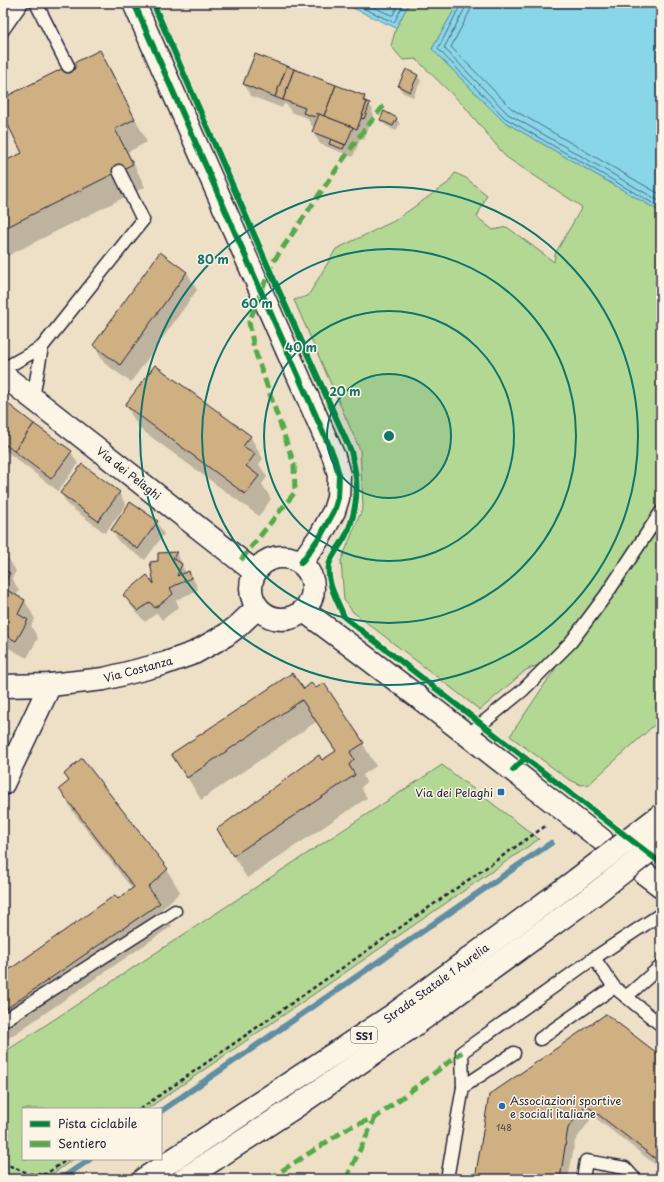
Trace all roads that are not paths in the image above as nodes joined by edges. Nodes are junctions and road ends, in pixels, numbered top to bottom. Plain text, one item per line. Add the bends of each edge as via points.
1 (13, 3) edge
2 (18, 3) edge
3 (22, 3) edge
4 (36, 3) edge
5 (134, 3) edge
6 (3, 10) edge
7 (3, 19) edge
8 (3, 30) edge
9 (68, 66) dead end
10 (120, 171) dead end
11 (42, 347) junction
12 (3, 370) edge
13 (3, 375) edge
14 (33, 398) junction
15 (661, 512) edge
16 (301, 563) junction
17 (255, 572) junction
18 (257, 608) junction
19 (304, 611) junction
20 (50, 684) junction
21 (3, 686) edge
22 (468, 735) junction
23 (3, 784) edge
24 (661, 815) edge
25 (602, 840) dead end
26 (661, 842) edge
27 (175, 911) dead end
28 (661, 914) edge
29 (594, 958) junction
30 (661, 966) edge
31 (614, 987) junction
32 (626, 997) junction
33 (3, 1021) edge
34 (661, 1025) edge
35 (540, 1039) dead end
36 (514, 1053) dead end
37 (463, 1087) junction
38 (144, 1179) edge
39 (184, 1179) edge
40 (447, 1179) edge
41 (583, 1179) edge
42 (635, 1179) edge

1 - 6 lane
2 - 7 lane
3 - 8 lane
4 - 9 lane
5 - 16 main road via 340,475 334,511
10 - 11 lane via 144,220
11 - 12 lane
11 - 14 lane
13 - 14 main road, Via dei Pelaghi
14 - 17 main road, Via dei Pelaghi
15 - 22 lane via 606,595 571,642 523,690
16 - 17 main road via 282,557 270,559
16 - 19 main road via 309,573 314,589
17 - 18 main road via 250,591
18 - 19 main road via 266,616 277,620 289,619
18 - 20 main road, Via Costanza via 226,635 194,652 163,664 104,679
19 - 22 main road
20 - 21 main road, Via Costanza
20 - 23 main road
22 - 25 main road
24 - 38 main road, Strada Statale 1 Aurelia / SS1, bridge via 390,1017
26 - 39 main road, Strada Statale 1 Aurelia / SS1, bridge via 592,896 409,1029
27 - 33 lane
28 - 29 lane
29 - 31 lane
29 - 37 lane via 462,1052
30 - 32 lane
31 - 32 lane
31 - 35 lane
32 - 34 lane
36 - 37 lane
37 - 40 lane
41 - 42 lane via 586,1161 625,1168

